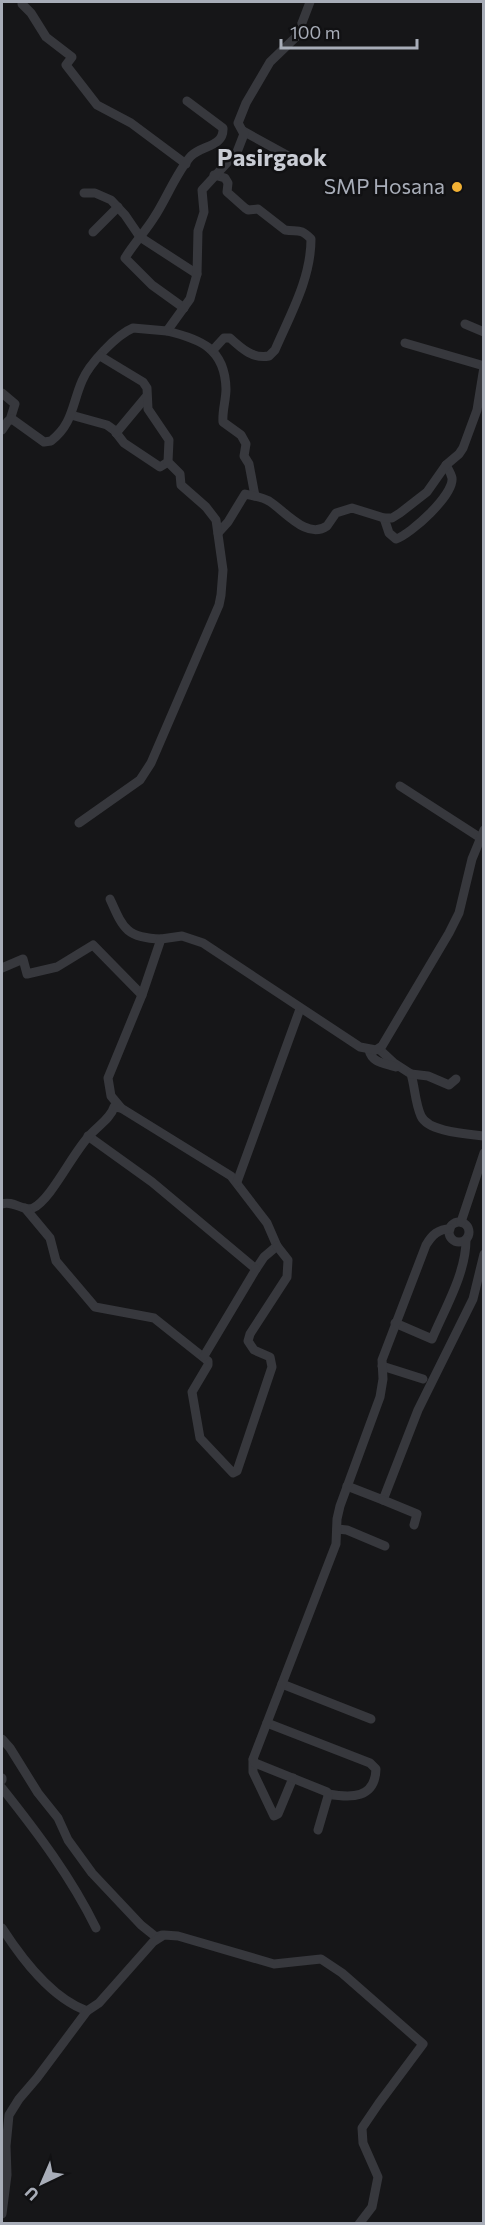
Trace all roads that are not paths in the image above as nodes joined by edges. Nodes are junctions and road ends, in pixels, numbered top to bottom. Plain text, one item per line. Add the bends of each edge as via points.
1 (22, 2) edge
2 (310, 2) edge
3 (187, 101) dead end
4 (243, 131) junction
5 (292, 159) dead end
6 (186, 164) junction
7 (214, 175) junction
8 (84, 194) dead end
9 (118, 207) junction
10 (93, 232) dead end
11 (140, 237) junction
12 (196, 274) junction
13 (184, 308) junction
14 (465, 324) dead end
15 (167, 331) junction
16 (483, 332) edge
17 (405, 343) dead end
18 (213, 351) junction
19 (100, 356) junction
20 (483, 372) edge
21 (2, 393) edge
22 (146, 398) junction
23 (71, 416) junction
24 (4, 426) edge
25 (116, 433) junction
26 (168, 462) junction
27 (446, 465) junction
28 (255, 496) junction
29 (384, 519) junction
30 (218, 533) junction
31 (400, 786) dead end
32 (80, 823) dead end
33 (481, 834) edge
34 (110, 899) dead end
35 (160, 939) junction
36 (2, 968) edge
37 (142, 995) junction
38 (300, 1009) junction
39 (379, 1049) junction
40 (369, 1050) junction
41 (408, 1072) junction
42 (456, 1079) dead end
43 (121, 1108) junction
44 (88, 1136) junction
45 (483, 1136) edge
46 (483, 1153) edge
47 (237, 1182) junction
48 (2, 1203) edge
49 (25, 1208) junction
50 (461, 1222) junction
51 (450, 1229) junction
52 (466, 1240) junction
53 (277, 1246) junction
54 (483, 1254) edge
55 (256, 1269) junction
56 (482, 1271) edge
57 (395, 1323) junction
58 (204, 1356) junction
59 (382, 1366) junction
60 (423, 1379) dead end
61 (347, 1486) junction
62 (383, 1500) junction
63 (414, 1525) dead end
64 (337, 1528) junction
65 (385, 1546) dead end
66 (282, 1684) junction
67 (371, 1719) dead end
68 (267, 1723) junction
69 (2, 1739) edge
70 (253, 1760) junction
71 (293, 1778) junction
72 (2, 1788) edge
73 (328, 1794) junction
74 (318, 1830) dead end
75 (2, 1928) edge
76 (96, 1928) dead end
77 (162, 1935) junction
78 (87, 2011) junction
79 (2, 2214) edge
80 (359, 2223) edge

1 - 6 street via 46,37 72,57 66,65 97,105 131,123
2 - 4 street via 297,36 270,62 246,103 238,123
3 - 6 street via 223,128 224,134 217,143 190,157
4 - 5 street
4 - 7 street via 237,152
6 - 11 street
7 - 12 street via 201,194 204,212 197,234
7 - 18 street via 225,178 226,192 245,208 257,208 285,230 305,233 311,252 299,296 275,350 269,356 254,356 230,338 224,338
8 - 9 street via 95,193
9 - 10 street
9 - 11 street
11 - 12 street
11 - 13 street via 126,260
12 - 13 street via 193,292
13 - 15 street
14 - 16 street
15 - 18 street via 197,339
15 - 19 street via 133,328
17 - 20 street
18 - 28 street via 226,389 224,422 244,441
19 - 22 street via 143,382
19 - 23 street via 84,376
20 - 27 street via 477,410 463,448
21 - 24 street via 15,404
22 - 25 street
22 - 26 street via 148,409 169,440
23 - 24 street via 65,428 47,442 15,420
23 - 25 street via 107,425
25 - 26 street via 124,443 160,467
26 - 30 street via 180,474 181,485 213,515
27 - 29 street via 427,492 400,513
27 - 29 street via 450,485 439,503 414,527 396,539
28 - 29 street via 315,531 327,526 336,513 352,508
28 - 30 street via 245,494
30 - 32 street via 223,570 219,605 155,755 140,780
31 - 33 street
33 - 39 street via 450,933
34 - 35 street via 128,932 144,939
35 - 37 street
35 - 38 street via 182,936 203,942
36 - 37 street via 23,959 27,974 57,967 93,945
37 - 43 street via 108,1078 111,1096
38 - 40 street
38 - 47 street
39 - 40 street
39 - 41 street
40 - 41 street via 375,1060
41 - 42 street via 450,1085
41 - 45 street via 426,1123
43 - 44 street via 114,1107
43 - 47 street
44 - 49 street via 47,1195 33,1208
44 - 55 street via 152,1182
46 - 50 street
47 - 53 street via 267,1223
48 - 49 street
49 - 58 street via 50,1238 56,1261 95,1307 154,1318
50 - 51 street
50 - 52 street via 468,1228
51 - 52 street via 449,1236 454,1241
51 - 57 street via 441,1228 426,1245
52 - 57 street via 461,1271 432,1339
53 - 55 street
53 - 58 street via 288,1260 287,1277 248,1341 254,1350 270,1357 272,1367 235,1473 200,1436 191,1393 208,1365
54 - 56 street
55 - 58 street
56 - 62 street via 473,1299 418,1410
57 - 59 street
59 - 60 street
59 - 61 street via 380,1396
61 - 62 street
61 - 64 street
62 - 63 street via 417,1514
64 - 65 street
64 - 66 street via 336,1544
66 - 67 street
66 - 68 street
68 - 70 street
68 - 73 street via 375,1767 373,1781 362,1795
69 - 77 street via 92,1873 141,1925 156,1937
70 - 71 street
70 - 71 street via 253,1772 274,1816
71 - 73 street
72 - 76 street via 34,1827
73 - 74 street
75 - 78 street via 29,1966 51,1987
77 - 78 street
77 - 80 street via 274,1964 321,1959 423,2044 362,2128 363,2143 378,2177 372,2207
78 - 79 street via 9,2115 8,2175

